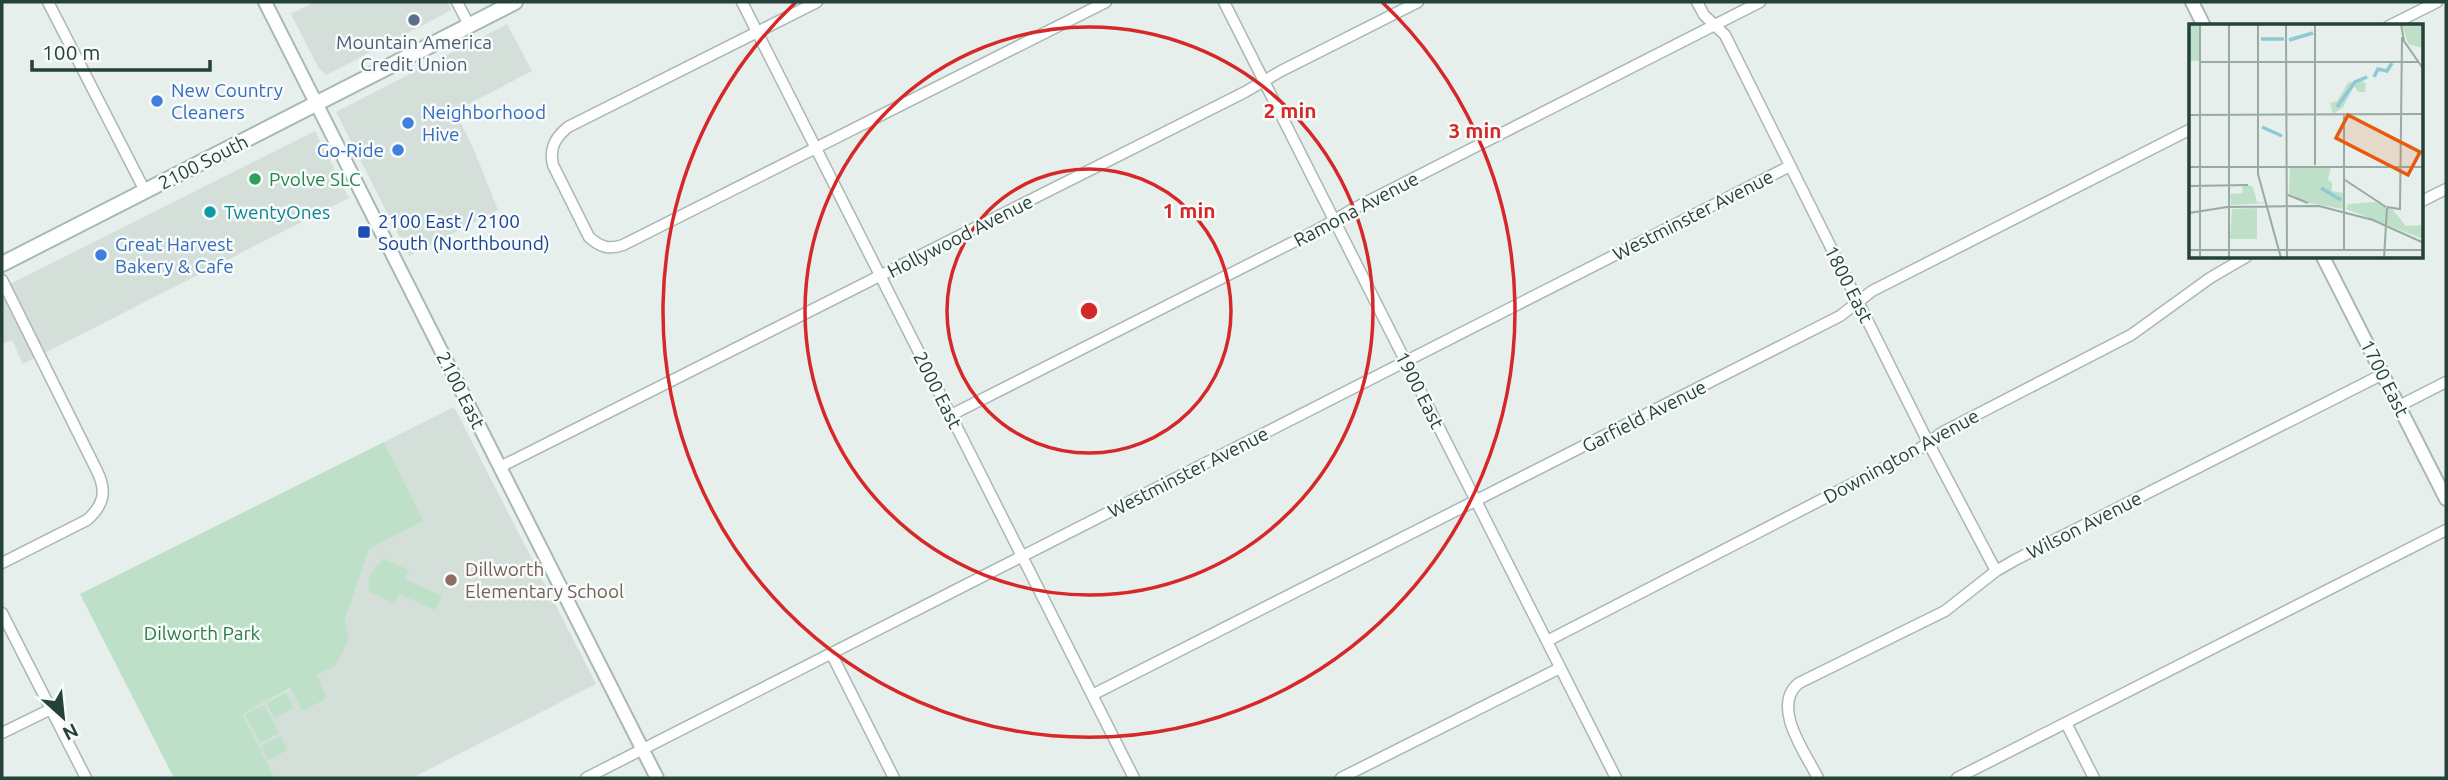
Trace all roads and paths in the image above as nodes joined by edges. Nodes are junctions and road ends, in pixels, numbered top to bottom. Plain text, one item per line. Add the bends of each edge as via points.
1 (48, 2) edge
2 (265, 2) edge
3 (457, 2) edge
4 (515, 2) edge
5 (742, 2) edge
6 (817, 2) edge
7 (1106, 2) edge
8 (1224, 2) edge
9 (1418, 2) edge
10 (1697, 2) edge
11 (1760, 2) edge
12 (2192, 2) edge
13 (2437, 2) edge
14 (2203, 24) edge
15 (2393, 24) edge
16 (469, 25) junction
17 (1714, 25) junction
18 (757, 32) junction
19 (1264, 81) junction
20 (316, 104) junction
21 (2189, 130) edge
22 (816, 148) junction
23 (1790, 166) junction
24 (2446, 189) edge
25 (145, 191) junction
26 (2424, 200) edge
27 (1334, 220) junction
28 (2243, 259) edge
29 (2324, 259) edge
30 (2, 264) edge
31 (880, 276) junction
32 (2, 280) edge
33 (1858, 303) junction
34 (1406, 362) junction
35 (2383, 374) junction
36 (2446, 382) edge
37 (2399, 406) junction
38 (951, 415) junction
39 (1928, 442) junction
40 (500, 467) junction
41 (2446, 499) edge
42 (1476, 501) junction
43 (2446, 530) edge
44 (1022, 556) junction
45 (2, 563) edge
46 (1996, 571) junction
47 (2, 613) edge
48 (1547, 641) junction
49 (831, 653) junction
50 (1560, 668) junction
51 (1092, 695) junction
52 (51, 709) junction
53 (2066, 723) junction
54 (2, 733) edge
55 (642, 749) junction
56 (86, 778) edge
57 (586, 778) edge
58 (657, 778) edge
59 (894, 778) edge
60 (1135, 778) edge
61 (1341, 778) edge
62 (1616, 778) edge
63 (1818, 778) edge
64 (1957, 778) edge
65 (2094, 778) edge

1 - 25 street
2 - 20 street, 2100 East
3 - 16 street
4 - 16 main road, 2100 South
5 - 18 street, 2000 East
6 - 18 street
7 - 22 street
8 - 19 street, 1900 East
9 - 19 street, Hollywood Avenue
10 - 17 street, 1800 East
11 - 17 street, Ramona Avenue
12 - 14 street
13 - 15 street
16 - 20 main road, 2100 South
17 - 23 street, 1800 East via 1725,35
17 - 27 street, Ramona Avenue
18 - 22 street, 2000 East
18 - 22 street via 568,127 553,144 553,165 589,237 607,248 623,245
19 - 27 street, 1900 East
19 - 31 street, Hollywood Avenue
20 - 25 main road, 2100 South
20 - 40 street, 2100 East
21 - 33 street, Garfield Avenue via 1872,291
22 - 31 street, 2000 East
23 - 33 street, 1800 East
23 - 34 street, Westminster Avenue
24 - 26 street
25 - 30 main road, 2100 South
27 - 34 street, 1900 East
27 - 38 street, Ramona Avenue
28 - 39 street, Downington Avenue via 2131,335
29 - 35 street, 1700 East
31 - 38 street, 2000 East
31 - 40 street, Hollywood Avenue
32 - 45 street via 101,479 104,496 87,520
33 - 39 street, 1800 East
33 - 42 street, Garfield Avenue
34 - 42 street, 1900 East
34 - 44 street, Westminster Avenue
35 - 37 street, 1700 East
35 - 46 street, Wilson Avenue
36 - 37 street
37 - 41 street, 1700 East
38 - 44 street, 2000 East
39 - 46 street, 1800 East
39 - 48 street, Downington Avenue
40 - 55 street, 2100 East
42 - 48 street, 1900 East
42 - 51 street, Garfield Avenue
43 - 53 street
44 - 49 street, Westminster Avenue
44 - 51 street, 2000 East
46 - 63 street, Wilson Avenue via 1945,611 1792,689 1788,717
47 - 52 street
48 - 50 street, 1900 East
49 - 55 street, Westminster Avenue
49 - 59 street
50 - 61 street
50 - 62 street, 1900 East
51 - 60 street, 2000 East
52 - 54 street
52 - 56 street
53 - 64 street
53 - 65 street
55 - 57 street, Westminster Avenue
55 - 58 street, 2100 East

